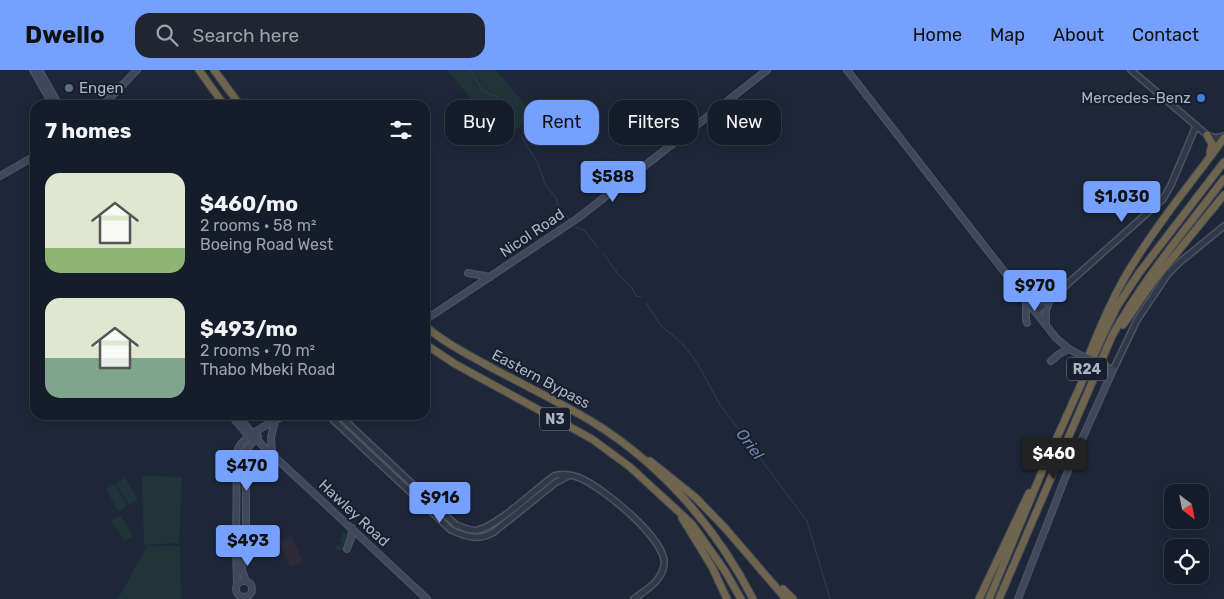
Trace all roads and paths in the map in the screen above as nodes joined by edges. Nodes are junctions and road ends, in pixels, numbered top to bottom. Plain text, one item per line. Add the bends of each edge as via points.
1 (34, 70) edge
2 (39, 70) edge
3 (137, 70) edge
4 (199, 70) edge
5 (214, 70) edge
6 (767, 70) edge
7 (847, 70) edge
8 (1131, 70) edge
9 (50, 100) edge
10 (56, 100) edge
11 (107, 100) edge
12 (220, 100) edge
13 (236, 100) edge
14 (1196, 126) junction
15 (1207, 135) junction
16 (1224, 137) edge
17 (30, 159) edge
18 (1224, 162) edge
19 (1204, 165) junction
20 (0, 176) edge
21 (1224, 179) edge
22 (1224, 196) edge
23 (1224, 226) edge
24 (468, 273) dead end
25 (490, 277) junction
26 (1027, 300) junction
27 (1048, 301) junction
28 (1036, 312) junction
29 (430, 317) edge
30 (1027, 323) dead end
31 (1046, 326) junction
32 (430, 330) edge
33 (430, 347) edge
34 (1069, 349) junction
35 (1051, 361) dead end
36 (1113, 370) junction
37 (1096, 371) junction
38 (236, 420) edge
39 (240, 420) edge
40 (333, 420) edge
41 (344, 420) edge
42 (275, 421) joint
43 (1064, 422) junction
44 (244, 428) junction
45 (253, 437) junction
46 (240, 444) junction
47 (637, 452) junction
48 (272, 454) junction
49 (387, 460) junction
50 (1046, 462) junction
51 (236, 464) junction
52 (246, 464) junction
53 (384, 468) junction
54 (568, 476) junction
55 (539, 487) junction
56 (543, 492) junction
57 (675, 507) junction
58 (506, 513) junction
59 (511, 519) junction
60 (352, 528) junction
61 (246, 540) junction
62 (236, 541) junction
63 (1023, 544) junction
64 (347, 550) dead end
65 (239, 551) junction
66 (748, 554) junction
67 (1000, 554) junction
68 (246, 581) junction
69 (237, 584) junction
70 (242, 597) edge
71 (427, 599) edge
72 (634, 599) edge
73 (727, 599) edge
74 (741, 599) edge
75 (753, 599) edge
76 (786, 599) edge
77 (793, 599) edge
78 (975, 599) edge
79 (979, 599) edge
80 (989, 599) edge
81 (999, 599) edge
82 (1004, 599) edge
83 (1018, 599) edge

1 - 9 main road
2 - 10 main road
3 - 11 main road
4 - 12 highway
5 - 13 highway
6 - 25 main road, Nicol Road via 578,218
7 - 26 main road
8 - 14 street
14 - 15 street
14 - 27 street via 1163,199
15 - 16 street
15 - 19 highway via 1212,148
16 - 19 highway
17 - 20 main road
18 - 43 highway, R24 via 1128,289 1104,333
19 - 43 highway via 1160,223 1122,282 1089,354
21 - 37 highway, R24 via 1136,295
22 - 37 highway via 1152,283 1124,322
23 - 36 street via 1168,274 1137,320
24 - 25 main road
25 - 29 main road, Nicol Road
26 - 27 main road via 1035,303
26 - 28 main road
26 - 30 main road
27 - 28 street
27 - 31 main road
28 - 31 main road
31 - 34 main road
32 - 47 highway, Eastern Bypass / N3 via 462,352 581,415
33 - 57 highway, Eastern Bypass / N3 via 592,440 630,467
34 - 35 main road
34 - 36 main road, bridge
36 - 83 main road via 1069,468
37 - 63 highway, R24
38 - 44 main road
39 - 44 main road
40 - 53 street
41 - 49 street
42 - 45 main road
42 - 48 main road via 271,437
43 - 50 highway, R24
44 - 45 main road
44 - 46 main road
45 - 46 main road
45 - 48 main road, Hawley Road
45 - 52 main road via 246,450
46 - 51 main road
47 - 66 highway via 695,497
47 - 75 highway, Eastern Bypass / N3 via 702,519
48 - 60 main road, Hawley Road
49 - 53 street
49 - 58 street via 456,525 479,530
50 - 67 highway
50 - 80 highway, R24
51 - 52 main road
51 - 62 main road
52 - 61 main road
53 - 59 street via 451,530 466,537 489,535
54 - 55 street via 559,474
54 - 56 street
54 - 72 street via 586,481 623,507 661,550 664,561 658,580
55 - 56 street
55 - 58 street
56 - 59 street
57 - 73 highway via 712,567
57 - 74 highway, Eastern Bypass / N3 via 702,536
58 - 59 street
60 - 64 main road
60 - 71 main road, Hawley Road
61 - 62 main road via 240,538
61 - 65 main road via 247,548
62 - 65 main road via 234,545
63 - 81 highway, R24
63 - 82 highway
65 - 68 main road
65 - 69 main road
66 - 76 highway
66 - 77 highway
67 - 78 highway
67 - 79 highway
68 - 69 main road
68 - 70 main road via 250,583 251,593
69 - 70 main road

